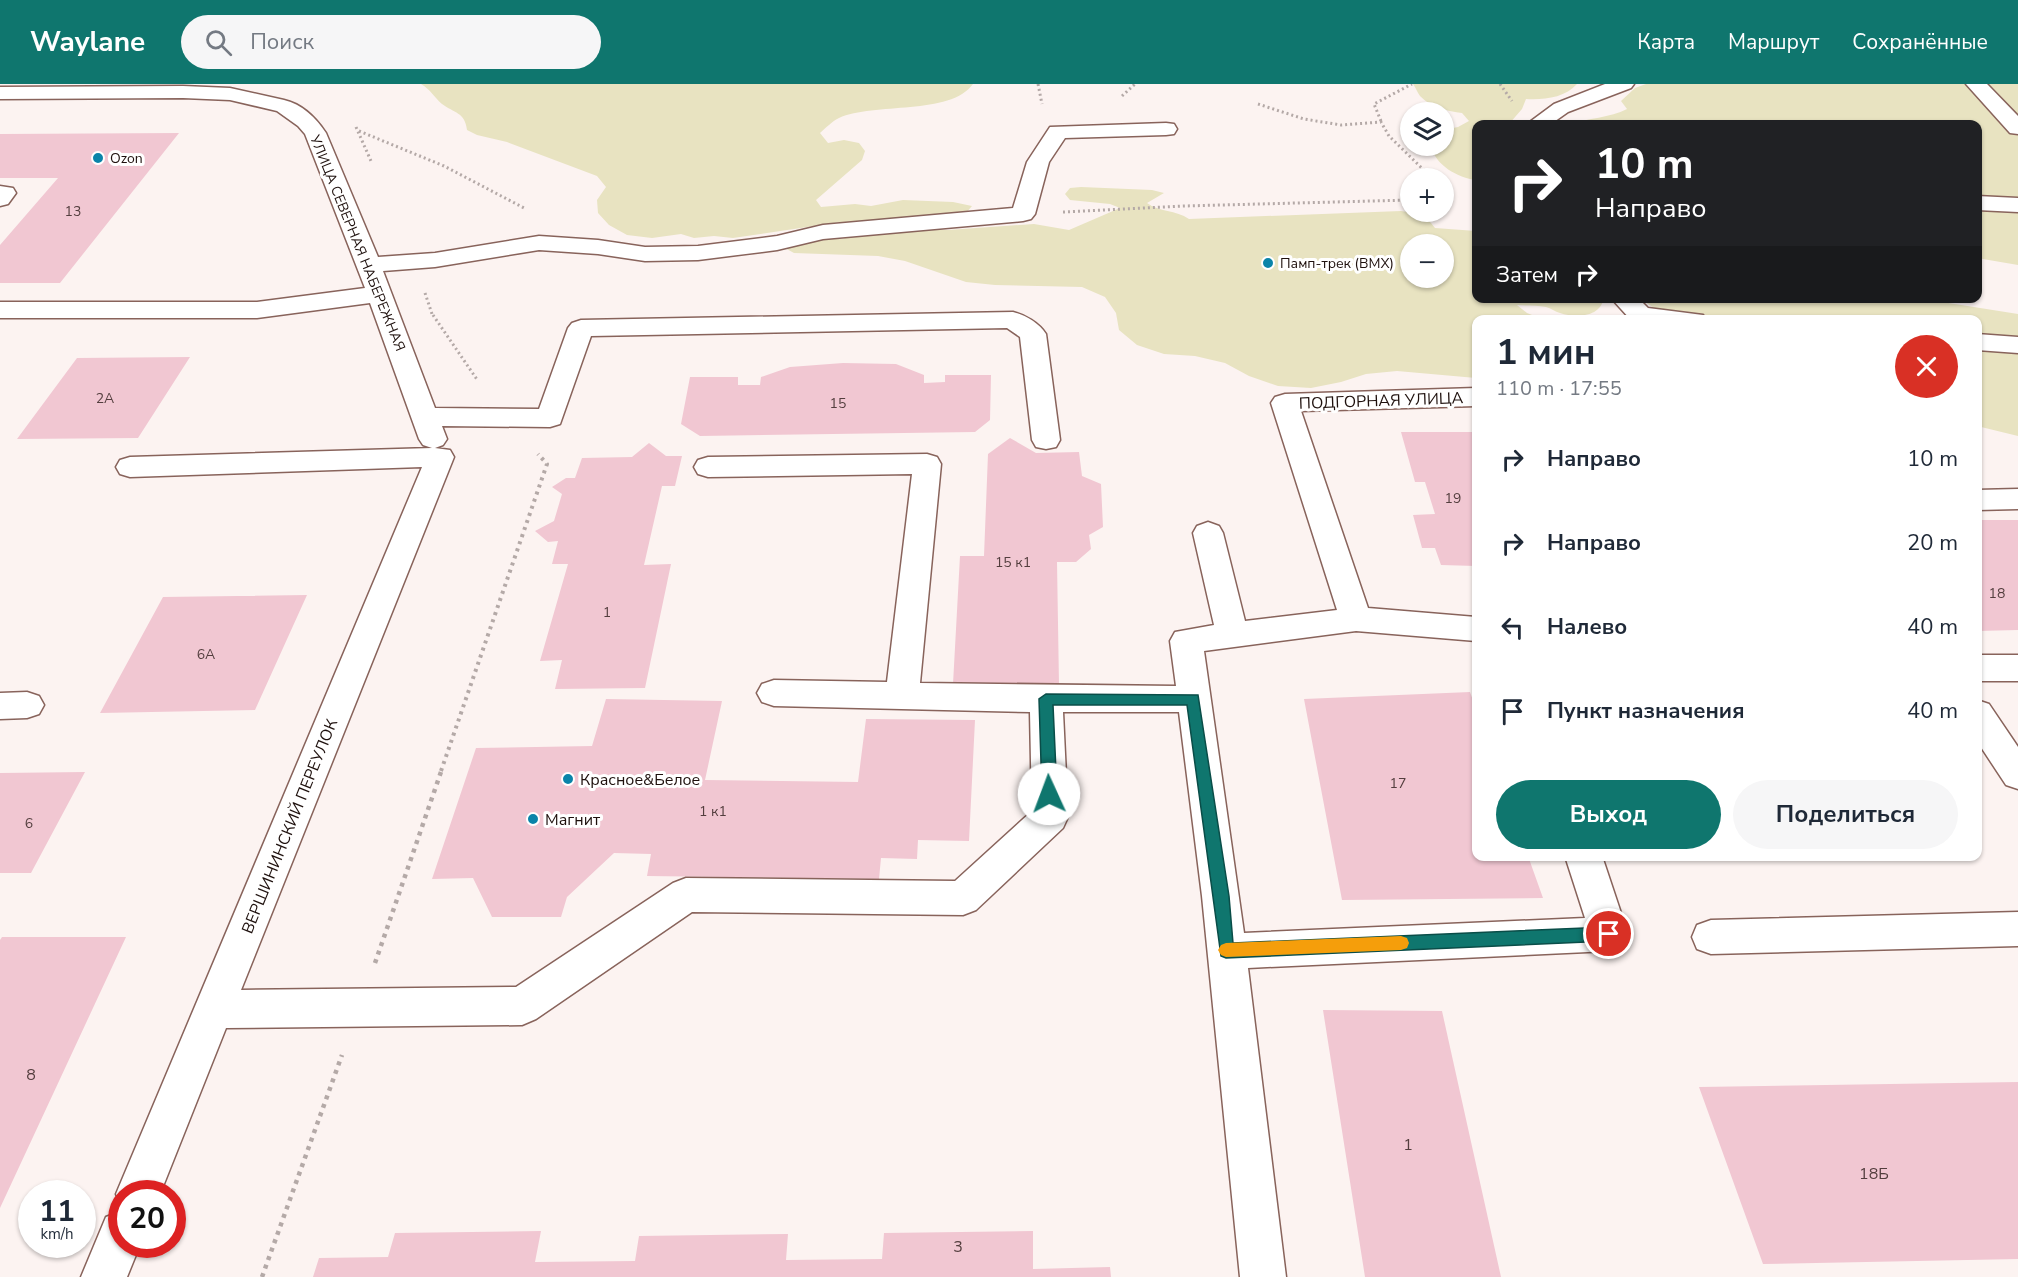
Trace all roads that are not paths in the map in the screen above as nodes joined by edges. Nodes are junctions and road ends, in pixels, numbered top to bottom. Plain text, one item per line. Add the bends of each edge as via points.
1 (1624, 84) edge
2 (1976, 84) edge
3 (0, 93) edge
4 (1544, 120) edge
5 (2018, 128) edge
6 (1166, 129) dead end
7 (0, 193) edge
8 (0, 199) edge
9 (1982, 203) edge
10 (2018, 206) edge
11 (369, 265) junction
12 (379, 294) junction
13 (1628, 303) edge
14 (0, 310) edge
15 (1641, 315) edge
16 (1982, 342) edge
17 (2018, 345) edge
18 (1472, 397) edge
19 (425, 417) junction
20 (1046, 440) dead end
21 (440, 458) junction
22 (130, 467) dead end
23 (708, 467) dead end
24 (2018, 499) edge
25 (1982, 500) edge
26 (1208, 532) dead end
27 (1356, 619) junction
28 (1472, 628) edge
29 (1232, 635) junction
30 (1982, 668) edge
31 (2018, 668) edge
32 (774, 693) dead end
33 (902, 696) junction
34 (1046, 699) junction
35 (1193, 699) junction
36 (1982, 721) edge
37 (2018, 776) edge
38 (1584, 861) edge
39 (2018, 929) edge
40 (1711, 937) dead end
41 (1226, 951) junction
42 (213, 1009) junction
43 (144, 1180) edge
44 (112, 1258) edge
45 (104, 1277) edge
46 (1263, 1277) edge

1 - 4 street via 1562,108
2 - 5 street
3 - 11 street, УЛИЦА СЕВЕРНАЯ НАБЕРЕЖНАЯ via 206,93 284,105 315,132
6 - 11 street via 1059,132 1038,162 1023,214 823,232 777,243 698,253 645,254 539,243 435,260
7 - 8 street via 5,193
9 - 10 street
11 - 12 street, УЛИЦА СЕВЕРНАЯ НАБЕРЕЖНАЯ
12 - 14 street via 257,310
12 - 19 street, УЛИЦА СЕВЕРНАЯ НАБЕРЕЖНАЯ
13 - 15 street
16 - 17 street
18 - 27 street, ПОДГОРНАЯ УЛИЦА via 1285,403
19 - 20 street via 550,418 580,328 1013,320 1033,334
19 - 21 street, УЛИЦА СЕВЕРНАЯ НАБЕРЕЖНАЯ
21 - 22 street
21 - 42 street, ВЕРШИНИНСКИЙ ПЕРЕУЛОК
23 - 33 street via 927,464
24 - 25 street
26 - 29 street
27 - 28 street
27 - 29 street
29 - 35 street via 1185,640
30 - 31 street
32 - 33 street
33 - 34 street
34 - 35 street
34 - 42 street via 1050,817 963,898 686,894 522,1006
35 - 41 street
36 - 37 street
38 - 41 street via 1609,934
39 - 40 street
41 - 46 street
42 - 43 street, ВЕРШИНИНСКИЙ ПЕРЕУЛОК
44 - 45 street

